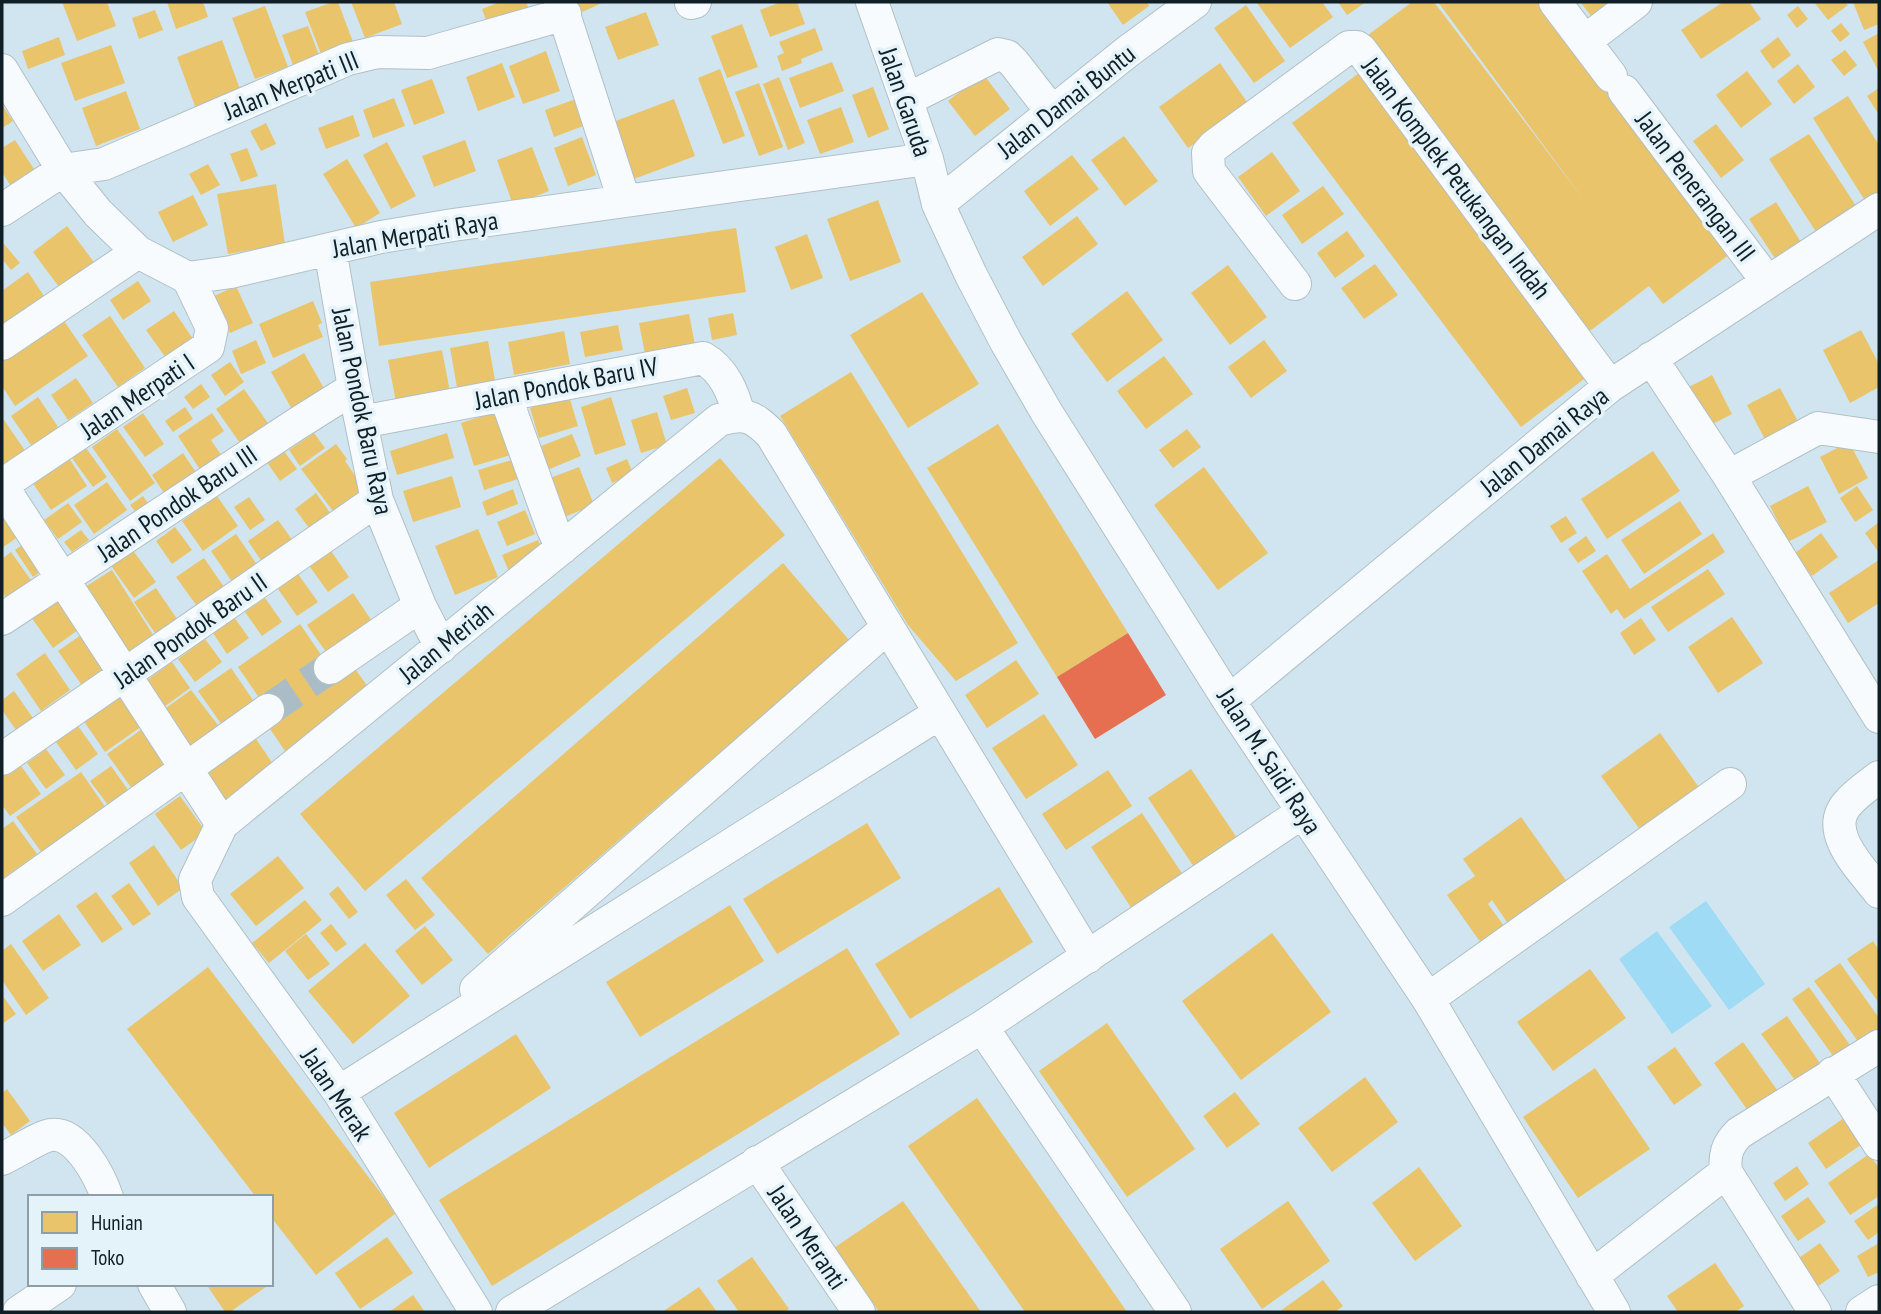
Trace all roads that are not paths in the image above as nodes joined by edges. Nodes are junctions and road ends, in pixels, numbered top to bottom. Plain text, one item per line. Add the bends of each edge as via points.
1 (872, 2) edge
2 (1195, 2) edge
3 (1555, 2) edge
4 (1636, 2) edge
5 (563, 8) edge
6 (1585, 41) junction
7 (2, 71) edge
8 (906, 100) junction
9 (1052, 112) junction
10 (927, 159) junction
11 (63, 170) junction
12 (624, 200) junction
13 (938, 204) junction
14 (1879, 209) edge
15 (2, 211) edge
16 (330, 249) junction
17 (138, 252) junction
18 (188, 278) junction
19 (1767, 281) junction
20 (1295, 284) dead end
21 (2, 344) edge
22 (1651, 358) junction
23 (1610, 386) junction
24 (354, 388) junction
25 (505, 395) junction
26 (729, 417) junction
27 (361, 422) junction
28 (1879, 437) edge
29 (1729, 476) junction
30 (2, 486) edge
31 (377, 500) junction
32 (562, 548) junction
33 (64, 578) junction
34 (420, 606) junction
35 (2, 619) edge
36 (888, 627) junction
37 (441, 647) junction
38 (330, 668) tunnel mouth
39 (126, 675) junction
40 (1229, 701) junction
41 (268, 710) tunnel mouth
42 (940, 713) junction
43 (1879, 717) edge
44 (2, 759) edge
45 (186, 767) junction
46 (1879, 777) edge
47 (1730, 783) dead end
48 (1303, 812) junction
49 (222, 824) junction
50 (195, 880) joint
51 (1879, 892) edge
52 (2, 900) edge
53 (1088, 957) junction
54 (1428, 999) junction
55 (444, 1026) junction
56 (982, 1027) junction
57 (1879, 1046) edge
58 (1833, 1073) junction
59 (338, 1092) junction
60 (1879, 1144) edge
61 (2, 1159) edge
62 (757, 1161) junction
63 (1726, 1172) junction
64 (106, 1195) edge
65 (1592, 1276) junction
66 (57, 1286) edge
67 (155, 1286) edge
68 (1879, 1301) edge
69 (19, 1312) edge
70 (170, 1312) edge
71 (476, 1312) edge
72 (512, 1312) edge
73 (859, 1312) edge
74 (1175, 1312) edge
75 (1614, 1312) edge
76 (1815, 1312) edge
77 (1862, 1312) edge

1 - 8 street, Jalan Garuda
2 - 9 street, Jalan Damai Buntu
3 - 6 street, Jalan Penerangan III
4 - 6 street
5 - 11 street, Jalan Merpati III via 428,53 378,52 348,59 104,164
5 - 12 street
6 - 19 street, Jalan Penerangan III
7 - 11 street
8 - 9 street via 998,54 1014,63
8 - 10 street, Jalan Garuda
9 - 13 street, Jalan Damai Buntu
10 - 12 street, Jalan Merpati Raya
10 - 13 street, Jalan Garuda
11 - 15 street
11 - 17 street via 97,213
12 - 16 street, Jalan Merpati Raya
13 - 40 street, Jalan M. Saidi Raya via 971,275 1047,413
14 - 19 street, Jalan Damai Raya
16 - 18 street, Jalan Merpati Raya
16 - 24 street, Jalan Pondok Baru Raya
17 - 18 street
17 - 21 street
18 - 30 street, Jalan Merpati I via 212,328 208,347
19 - 22 street, Jalan Damai Raya
20 - 23 street, Jalan Komplek Petukangan Indah via 1209,171 1208,153 1349,47 1357,47
22 - 23 street, Jalan Damai Raya
22 - 29 street
23 - 40 street, Jalan Damai Raya
24 - 27 street, Jalan Pondok Baru Raya
24 - 33 street, Jalan Pondok Baru III
25 - 26 street, Jalan Pondok Baru IV via 703,358 720,371 734,395
25 - 27 street, Jalan Pondok Baru IV
25 - 32 street
26 - 32 street, Jalan Meriah
26 - 36 street via 756,419 771,434
27 - 31 street, Jalan Pondok Baru Raya
28 - 29 street via 1818,428
29 - 43 street
30 - 33 street
31 - 34 street, Jalan Pondok Baru Raya
31 - 39 street, Jalan Pondok Baru II
32 - 37 street, Jalan Meriah
33 - 35 street, Jalan Pondok Baru III
33 - 39 street
34 - 37 street, Jalan Pondok Baru Raya
34 - 38 street
36 - 42 street
36 - 55 street via 494,971
37 - 49 street, Jalan Meriah
39 - 44 street, Jalan Pondok Baru II
39 - 45 street
40 - 48 street, Jalan M. Saidi Raya
41 - 45 street
42 - 53 street
42 - 55 street
45 - 49 street
45 - 52 street
46 - 51 street via 1849,801 1839,820 1841,840
47 - 54 street
48 - 53 street
48 - 54 street, Jalan M. Saidi Raya
49 - 50 street, Jalan Meriah
50 - 59 street, Jalan Merak via 198,897
53 - 56 street
54 - 65 street, Jalan M. Saidi Raya
55 - 59 street
56 - 62 street
56 - 74 street
57 - 58 street
58 - 60 street
58 - 63 street via 1739,1133 1724,1157
59 - 71 street, Jalan Merak
61 - 64 street via 52,1135 69,1138 85,1155
62 - 72 street
62 - 73 street, Jalan Meranti
63 - 65 street
63 - 76 street
65 - 75 street, Jalan M. Saidi Raya
66 - 69 street
67 - 70 street
68 - 77 street

